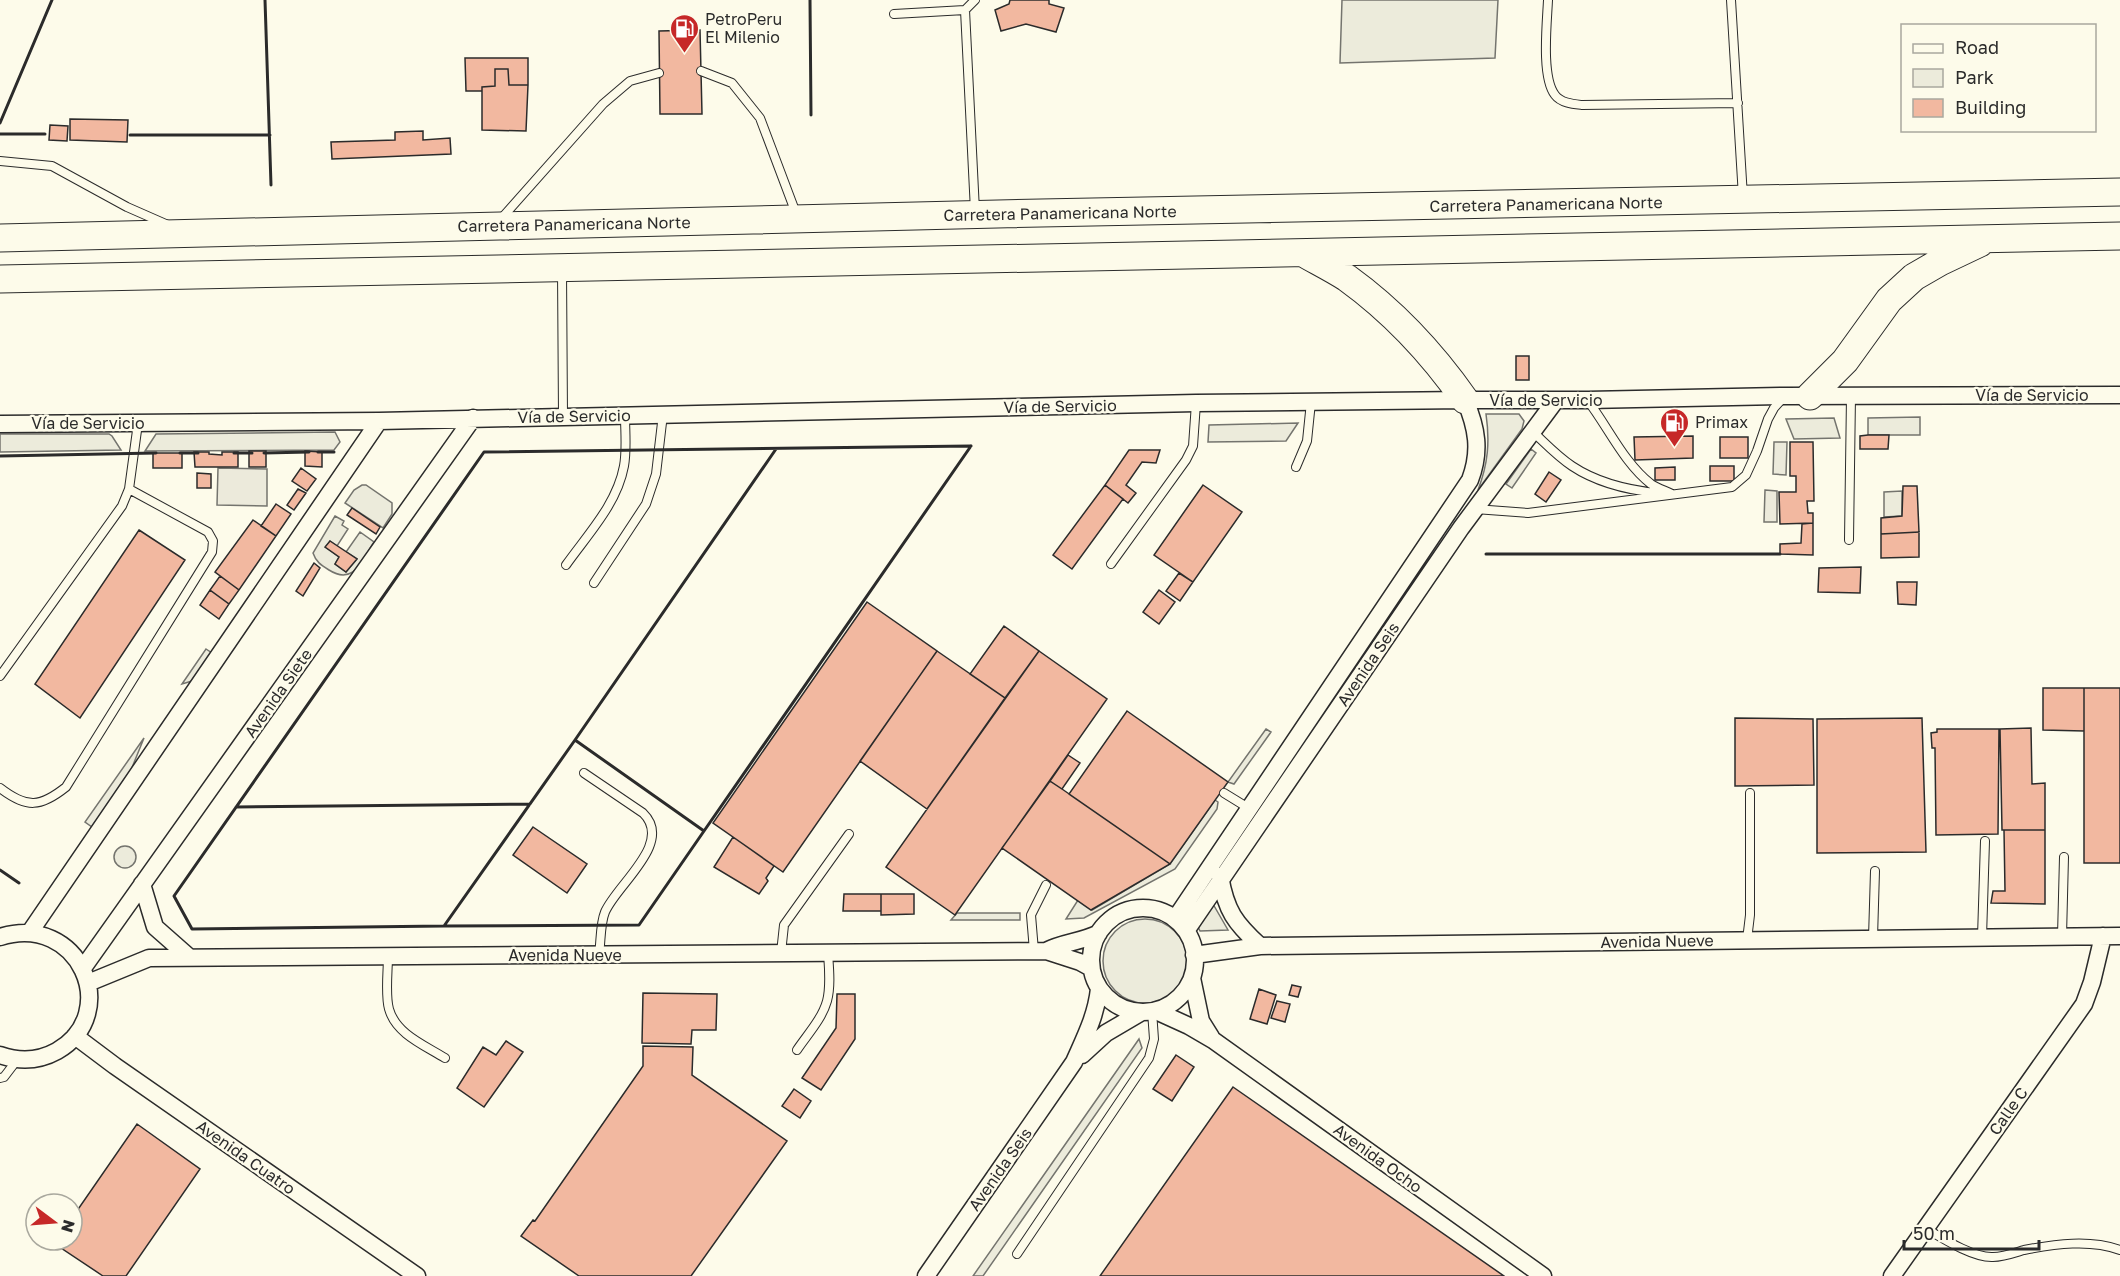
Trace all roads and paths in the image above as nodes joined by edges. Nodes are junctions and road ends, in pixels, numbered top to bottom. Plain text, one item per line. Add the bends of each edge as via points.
1 (975, 0) edge
2 (1548, 0) edge
3 (1731, 0) edge
4 (965, 10) junction
5 (894, 14) dead end
6 (701, 71) dead end
7 (659, 73) dead end
8 (1738, 103) junction
9 (0, 161) edge
10 (2120, 192) edge
11 (1743, 200) junction
12 (1041, 213) junction
13 (975, 215) junction
14 (798, 219) junction
15 (495, 226) junction
16 (185, 233) junction
17 (2120, 236) edge
18 (0, 238) edge
19 (1990, 238) junction
20 (1302, 252) junction
21 (1044, 258) junction
22 (562, 268) junction
23 (0, 279) edge
24 (2120, 395) edge
25 (1797, 396) junction
26 (1851, 396) junction
27 (1465, 399) junction
28 (1556, 400) junction
29 (1588, 400) junction
30 (1311, 402) junction
31 (1196, 403) junction
32 (663, 414) junction
33 (625, 415) junction
34 (563, 416) junction
35 (473, 418) junction
36 (379, 421) junction
37 (138, 423) junction
38 (0, 424) edge
39 (1532, 431) junction
40 (1296, 467) dead end
41 (129, 489) junction
42 (1673, 494) junction
43 (1474, 509) junction
44 (1849, 540) dead end
45 (1111, 564) dead end
46 (566, 566) dead end
47 (594, 583) dead end
48 (0, 676) edge
49 (584, 773) dead end
50 (0, 788) edge
51 (1224, 793) dead end
52 (1750, 793) dead end
53 (1257, 813) junction
54 (849, 834) dead end
55 (1985, 841) dead end
56 (2064, 857) dead end
57 (1218, 858) junction
58 (1875, 871) dead end
59 (1221, 880) junction
60 (142, 884) junction
61 (1046, 885) dead end
62 (1181, 925) junction
63 (30, 932) junction
64 (1099, 933) junction
65 (1982, 936) junction
66 (2062, 936) junction
67 (2111, 936) edge
68 (0, 937) edge
69 (1873, 938) junction
70 (1747, 940) junction
71 (1260, 946) junction
72 (1040, 951) junction
73 (781, 953) junction
74 (828, 953) junction
75 (599, 954) junction
76 (1194, 955) junction
77 (388, 956) junction
78 (189, 957) junction
79 (1091, 968) junction
80 (85, 975) junction
81 (1192, 978) junction
82 (1099, 989) junction
83 (1150, 1012) junction
84 (75, 1036) junction
85 (1213, 1040) junction
86 (797, 1050) dead end
87 (0, 1055) edge
88 (445, 1058) dead end
89 (17, 1060) junction
90 (1074, 1062) junction
91 (1, 1080) edge
92 (1925, 1228) junction
93 (2120, 1250) edge
94 (1017, 1254) dead end
95 (417, 1276) edge
96 (926, 1276) edge
97 (1543, 1276) edge
98 (1892, 1276) edge

1 - 4 lane
2 - 8 lane via 1546,59 1550,83 1556,96 1567,103
3 - 8 lane
4 - 5 lane
4 - 13 lane
6 - 14 lane via 732,83 760,118
7 - 15 lane via 630,81 603,104
8 - 11 lane
9 - 16 lane via 52,166
10 - 11 highway, Carretera Panamericana Norte
11 - 12 highway, Carretera Panamericana Norte
12 - 13 highway, Carretera Panamericana Norte
12 - 21 highway
13 - 14 highway, Carretera Panamericana Norte
14 - 15 highway, Carretera Panamericana Norte
15 - 16 highway, Carretera Panamericana Norte
16 - 18 highway, Carretera Panamericana Norte
17 - 19 highway
19 - 20 highway
19 - 25 highway via 1914,277 1889,300 1845,361
20 - 21 highway
20 - 27 highway via 1346,278 1400,321 1441,365
21 - 22 highway
22 - 23 highway
22 - 34 lane
24 - 26 street, Vía de Servicio
25 - 26 street, Vía de Servicio
25 - 29 street, Vía de Servicio
25 - 42 lane via 1774,408 1746,475 1732,488
26 - 44 lane
27 - 28 street, Vía de Servicio
27 - 30 street, Vía de Servicio
27 - 53 street, Avenida Seis via 1477,435 1477,458 1470,480
28 - 29 street, Vía de Servicio
28 - 39 street, Avenida Seis
29 - 42 lane via 1638,470 1651,484
30 - 31 street, Vía de Servicio
30 - 40 lane via 1307,441
31 - 32 street, Vía de Servicio
31 - 45 lane via 1193,446
32 - 33 street, Vía de Servicio
32 - 47 lane via 656,474 646,504
33 - 34 street, Vía de Servicio
33 - 46 lane via 624,468 614,498
34 - 35 street, Vía de Servicio
35 - 36 street, Vía de Servicio
35 - 60 street, Avenida Siete
36 - 37 street, Vía de Servicio
36 - 63 street
37 - 38 street, Vía de Servicio
37 - 41 lane
39 - 42 lane via 1572,466 1595,478 1622,487
39 - 43 street, Avenida Seis
41 - 48 lane via 122,506
41 - 50 lane via 207,532 213,541 212,552 66,787 48,801 30,803
42 - 43 lane via 1528,513
43 - 53 street, Avenida Seis
49 - 75 lane via 643,813 653,831 649,850 603,915
51 - 53 lane
52 - 70 lane
53 - 57 street, Avenida Seis
53 - 59 street, Avenida Seis
54 - 73 lane via 784,925
55 - 65 lane
56 - 66 lane
57 - 59 street
57 - 62 street, Avenida Seis
58 - 69 lane
59 - 62 street, Avenida Seis
59 - 71 street via 1224,897 1238,926
60 - 78 street via 155,927
60 - 80 street, Avenida Siete
61 - 72 lane via 1031,915
62 - 64 street via 1161,911 1129,909 1114,916
62 - 76 street
63 - 68 street
63 - 80 street via 61,943
64 - 72 street, Avenida Nueve
64 - 79 street via 1090,958
65 - 66 street, Avenida Nueve
65 - 69 street, Avenida Nueve
66 - 67 street, Avenida Nueve
67 - 92 street, Calle C via 2084,1004
69 - 70 street, Avenida Nueve
70 - 71 street, Avenida Nueve
71 - 76 street, Avenida Nueve
72 - 74 street, Avenida Nueve
72 - 79 street, Avenida Nueve
73 - 74 street, Avenida Nueve
73 - 75 street, Avenida Nueve
74 - 86 lane via 826,1003
75 - 77 street, Avenida Nueve
76 - 81 street
77 - 78 street, Avenida Nueve
77 - 88 lane via 389,1007 396,1025
78 - 80 street, Avenida Nueve via 149,958
79 - 82 street
80 - 84 street via 87,1011
81 - 83 street via 1172,1004
81 - 85 street, Avenida Ocho via 1201,1021
82 - 83 street via 1124,1010
82 - 90 street, Avenida Seis via 1089,1033
83 - 85 street, Avenida Ocho via 1189,1026
83 - 90 street, Avenida Seis via 1106,1033
83 - 94 lane via 1154,1039 1149,1058
84 - 89 street via 49,1056
84 - 95 street, Avenida Cuatro
85 - 97 street, Avenida Ocho
87 - 89 street
89 - 91 lane
90 - 96 street, Avenida Seis
92 - 93 lane via 1960,1248 1991,1258 2078,1243
92 - 98 street, Calle C

